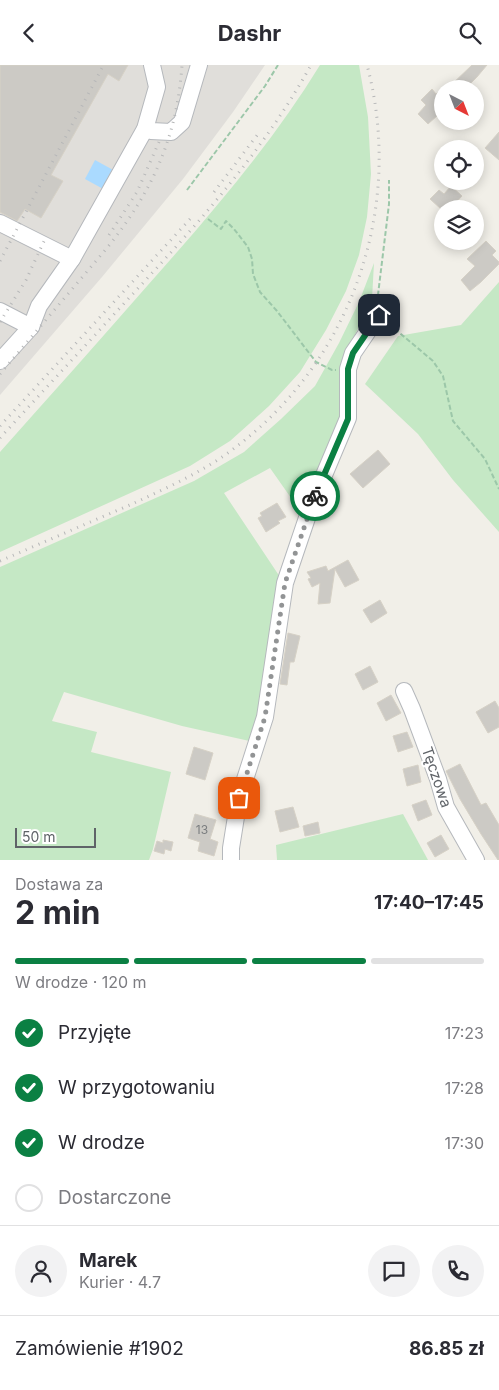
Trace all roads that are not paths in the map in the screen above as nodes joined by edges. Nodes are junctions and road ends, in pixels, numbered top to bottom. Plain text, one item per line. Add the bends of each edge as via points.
1 (152, 65) edge
2 (199, 65) edge
3 (145, 129) junction
4 (0, 223) edge
5 (72, 259) junction
6 (378, 310) road end
7 (0, 311) edge
8 (31, 327) junction
9 (0, 361) edge
10 (404, 691) dead end
11 (231, 860) edge
12 (476, 860) edge

1 - 3 lane via 157,87
2 - 3 lane via 182,122 170,132
3 - 5 lane
4 - 5 lane
5 - 8 lane via 39,306
6 - 11 lane via 353,353 348,369 348,419 311,506 285,583 265,717 239,798
7 - 8 lane
8 - 9 lane
10 - 12 lane, Tęczowa via 446,807

